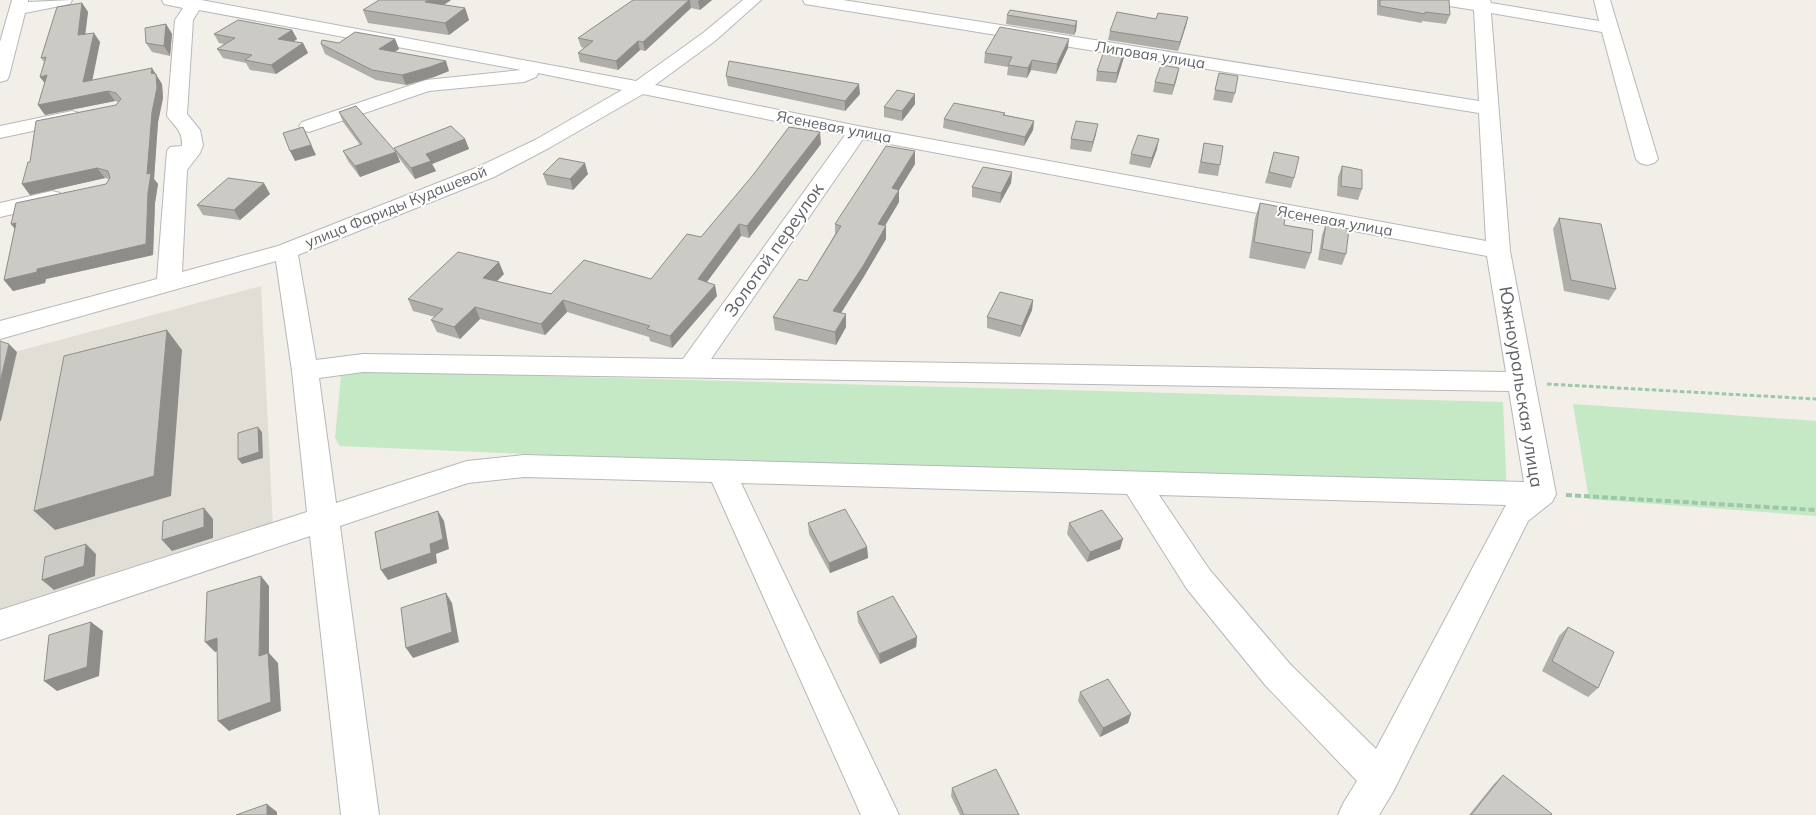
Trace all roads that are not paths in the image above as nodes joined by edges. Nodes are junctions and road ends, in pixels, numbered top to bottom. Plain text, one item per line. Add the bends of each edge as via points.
1 (64, 0) edge
2 (170, 0) edge
3 (754, 0) edge
4 (811, 0) edge
5 (1443, 0) edge
6 (1602, 0) edge
7 (195, 3) junction
8 (1483, 3) edge
9 (19, 4) edge
10 (1611, 28) junction
11 (538, 68) junction
12 (0, 76) edge
13 (639, 88) junction
14 (1489, 109) junction
15 (86, 115) edge
16 (309, 126) dead end
17 (0, 132) edge
18 (858, 132) junction
19 (177, 144) dead end
20 (1647, 159) dead end
21 (175, 170) junction
22 (77, 193) edge
23 (0, 210) edge
24 (286, 251) junction
25 (1498, 251) junction
26 (170, 284) junction
27 (0, 330) edge
28 (690, 368) junction
29 (305, 371) junction
30 (1521, 382) junction
31 (720, 471) junction
32 (1136, 484) junction
33 (1541, 494) junction
34 (324, 518) junction
35 (0, 625) edge
36 (1380, 779) junction
37 (360, 815) edge
38 (880, 815) edge
39 (1357, 815) edge

1 - 9 street
2 - 7 street, Ясеневая улица
3 - 13 street, улица Фариды Кудашевой
4 - 14 street, Липовая улица
5 - 8 street
6 - 10 street
7 - 11 street, Ясеневая улица
7 - 21 street via 184,20 177,116 188,124 192,134 191,151
8 - 10 street
8 - 14 street, Южноуральская улица
9 - 12 street
10 - 20 street
11 - 13 street, Ясеневая улица
11 - 16 street via 524,76 426,86
13 - 18 street, Ясеневая улица
13 - 24 street, улица Фариды Кудашевой via 486,172
14 - 25 street, Южноуральская улица
15 - 17 street
18 - 25 street, Ясеневая улица
18 - 28 street, Золотой переулок
19 - 21 street
21 - 26 street
22 - 23 street
24 - 26 street, улица Фариды Кудашевой
24 - 29 street
25 - 30 street, Южноуральская улица
26 - 27 street, улица Фариды Кудашевой
28 - 29 street via 363,363
28 - 30 street
29 - 34 street
30 - 33 street, Южноуральская улица
31 - 32 street
31 - 34 street via 524,466 491,469 467,472
31 - 38 street
32 - 33 street
32 - 36 street via 1198,579 1278,675
33 - 36 street, Южноуральская улица via 1517,513
34 - 35 street
34 - 37 street
36 - 39 street, Южноуральская улица

